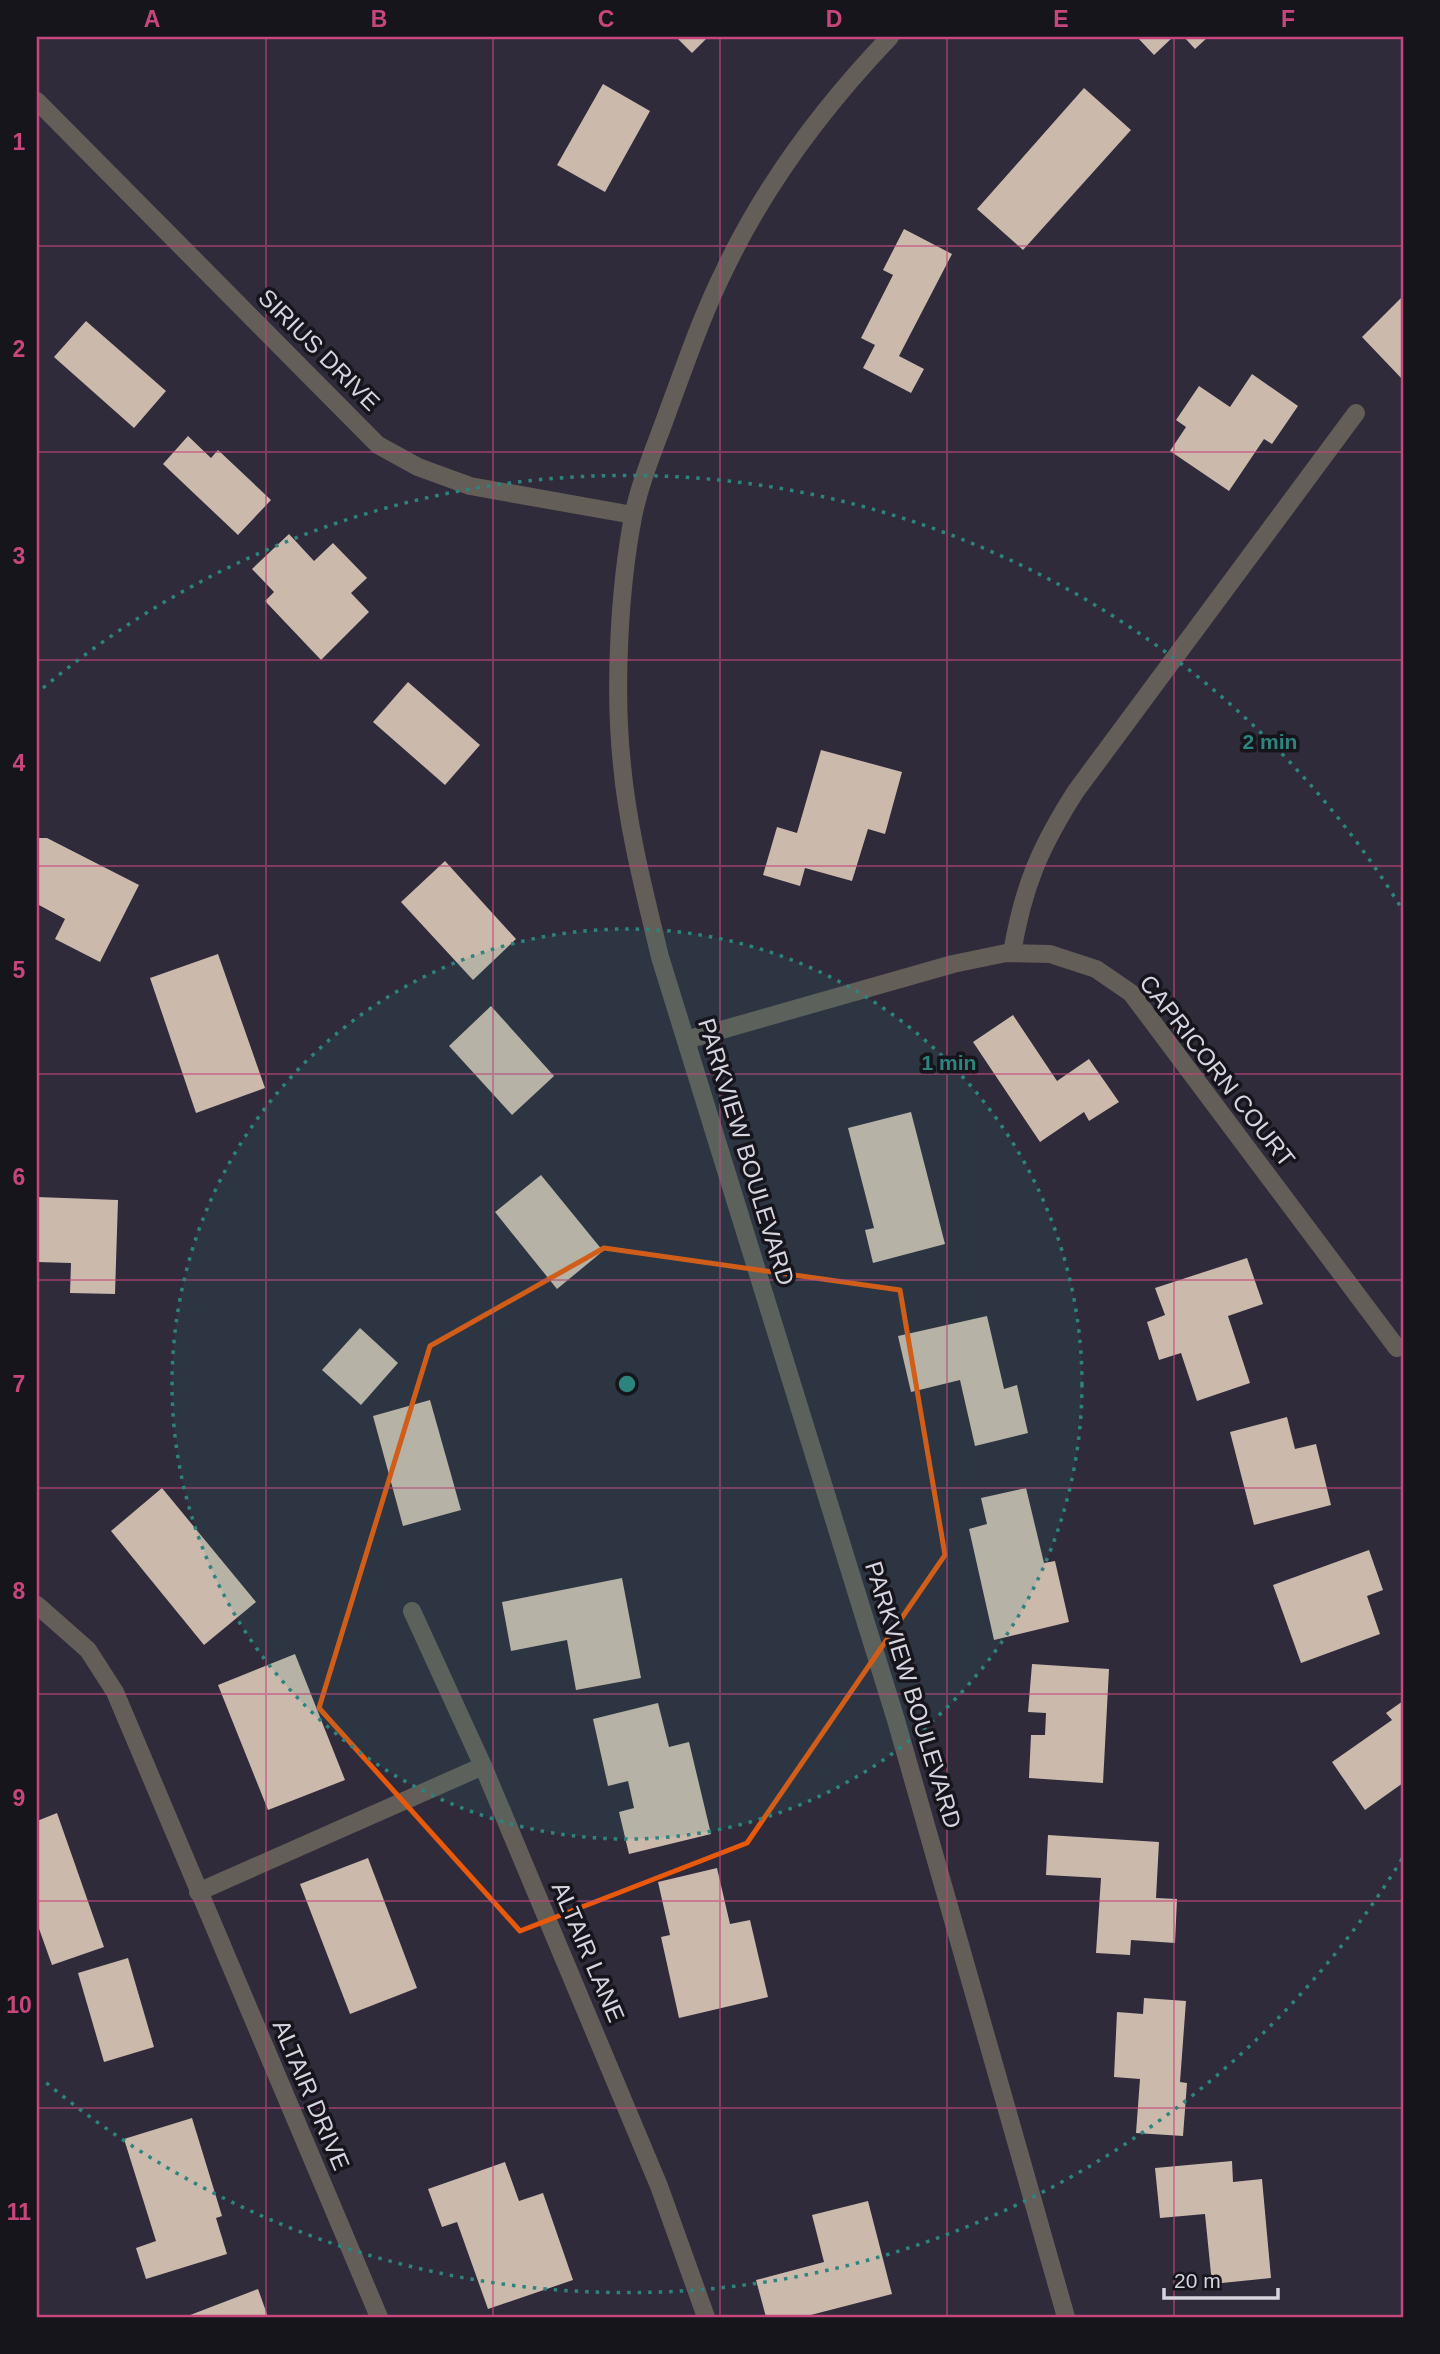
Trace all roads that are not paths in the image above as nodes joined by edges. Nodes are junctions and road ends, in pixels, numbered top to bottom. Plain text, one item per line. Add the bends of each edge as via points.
1 (890, 37) edge
2 (37, 100) edge
3 (1356, 413) dead end
4 (633, 515) junction
5 (1012, 953) junction
6 (686, 1040) junction
7 (1397, 1348) dead end
8 (37, 1605) edge
9 (412, 1611) dead end
10 (483, 1766) junction
11 (198, 1892) junction
12 (379, 2317) edge
13 (706, 2317) edge
14 (1066, 2317) edge

1 - 4 street, PARKVIEW BOULEVARD via 828,107 771,186 725,267 697,332
2 - 4 street, SIRIUS DRIVE via 378,445 418,467 470,486
3 - 5 street via 1076,790 1026,886
4 - 6 street, PARKVIEW BOULEVARD via 620,682 622,764 660,957
5 - 6 street, CAPRICORN COURT via 953,964
5 - 7 street, CAPRICORN COURT via 1051,954 1096,969 1131,993
6 - 14 street, PARKVIEW BOULEVARD via 896,1720
8 - 11 street, ALTAIR DRIVE via 88,1650 115,1692
9 - 10 street, ALTAIR LANE
10 - 11 street
10 - 13 street, ALTAIR LANE via 659,2186
11 - 12 street, ALTAIR DRIVE

